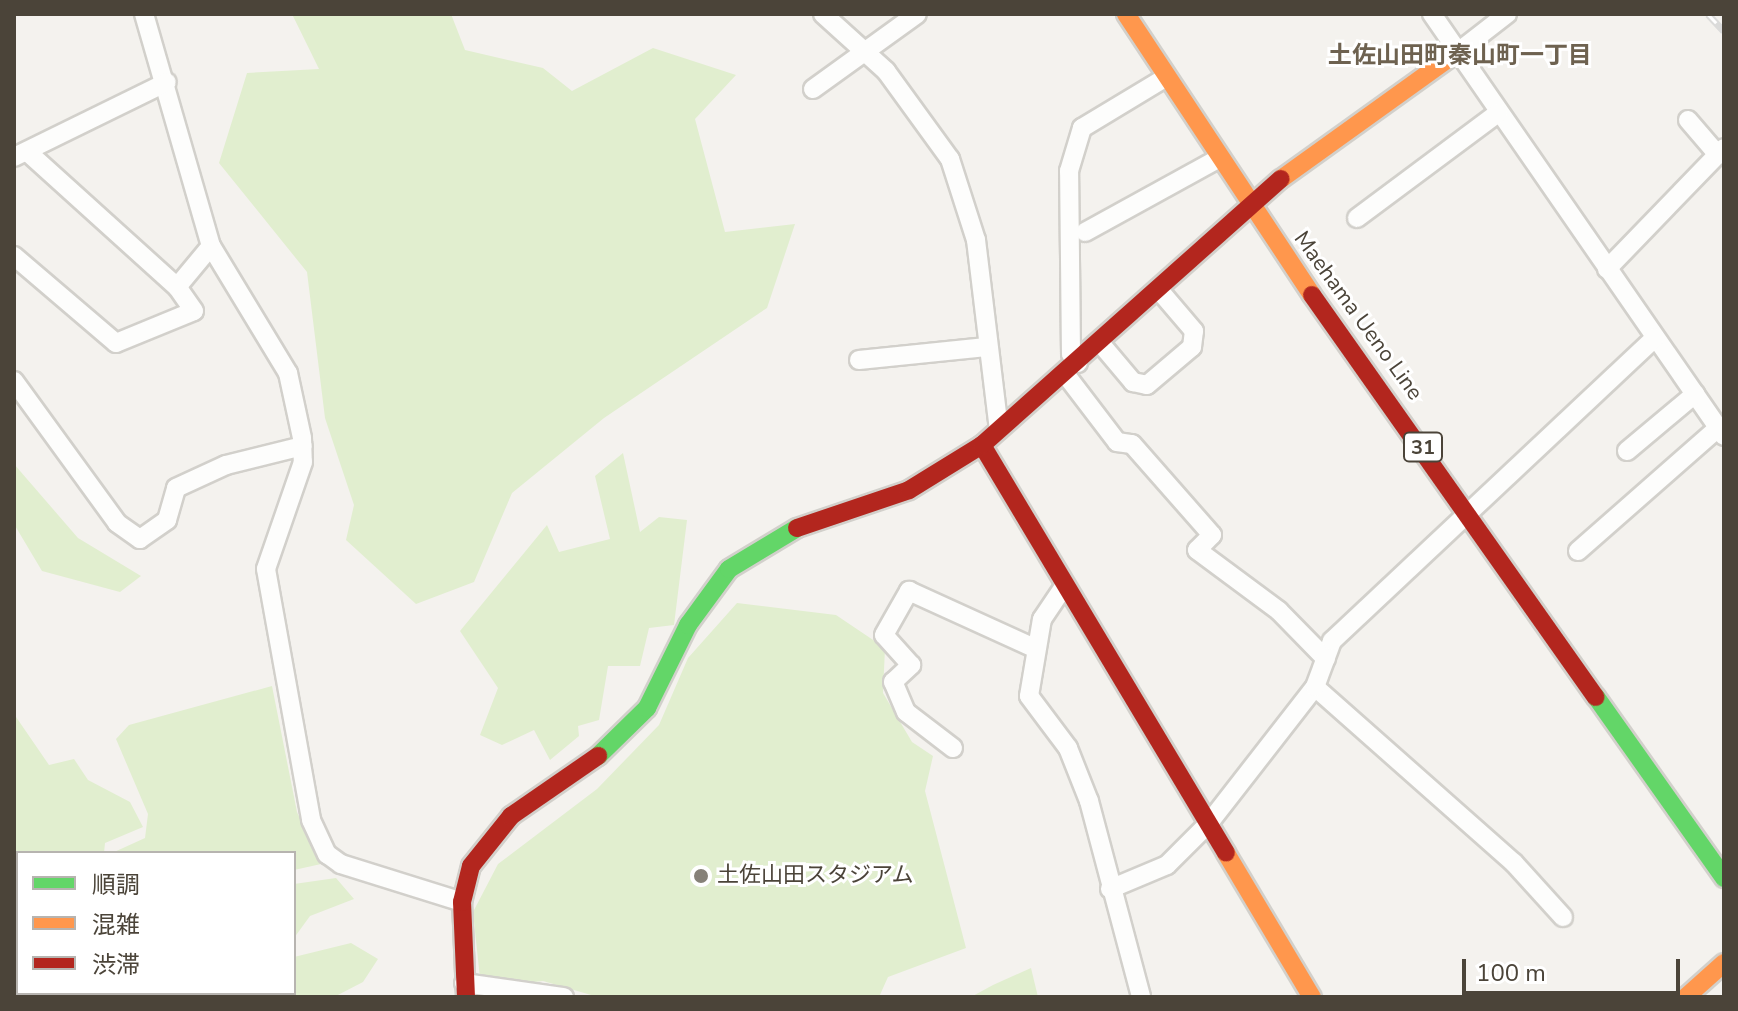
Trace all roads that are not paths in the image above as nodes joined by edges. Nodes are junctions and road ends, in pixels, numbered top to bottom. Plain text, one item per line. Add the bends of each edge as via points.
1 (144, 14) edge
2 (823, 14) edge
3 (917, 14) edge
4 (1126, 14) edge
5 (1432, 14) edge
6 (1507, 14) edge
7 (1458, 52) junction
8 (865, 53) junction
9 (1165, 78) junction
10 (167, 82) junction
11 (813, 89) dead end
12 (1498, 113) junction
13 (1688, 120) dead end
14 (1721, 152) edge
15 (22, 155) edge
16 (1216, 160) junction
17 (1250, 208) junction
18 (1357, 218) dead end
19 (1085, 232) dead end
20 (211, 246) junction
21 (14, 256) edge
22 (1607, 269) junction
23 (177, 287) junction
24 (1159, 290) junction
25 (1655, 338) junction
26 (1101, 344) junction
27 (986, 347) junction
28 (859, 360) dead end
29 (1072, 369) junction
30 (14, 381) edge
31 (1695, 394) junction
32 (999, 430) junction
33 (1721, 432) edge
34 (982, 445) junction
35 (303, 446) junction
36 (1627, 451) dead end
37 (1473, 516) junction
38 (1578, 551) dead end
39 (1063, 588) junction
40 (1036, 649) junction
41 (1326, 659) junction
42 (1315, 687) junction
43 (953, 748) dead end
44 (1209, 823) junction
45 (1724, 878) edge
46 (1110, 889) junction
47 (462, 902) junction
48 (1563, 917) dead end
49 (1723, 966) edge
50 (465, 990) edge
51 (564, 997) edge
52 (1141, 997) edge
53 (1312, 997) edge
54 (1686, 997) edge

1 - 10 street
2 - 8 street
3 - 8 street
4 - 9 street, Maehama Ueno Line / 31
5 - 7 street
6 - 7 street
7 - 12 street
7 - 17 street via 1344,128
8 - 11 street
8 - 27 street via 930,127 965,194
9 - 16 street, Maehama Ueno Line / 31
9 - 29 street via 1082,128 1069,171
10 - 15 street
10 - 20 street
12 - 18 street
12 - 22 street
13 - 14 street
14 - 22 street
15 - 23 street
16 - 17 street, Maehama Ueno Line / 31
16 - 19 street
17 - 24 street
17 - 37 street, Maehama Ueno Line / 31
20 - 23 street
20 - 35 street via 288,373
21 - 23 street via 116,343 194,311
22 - 25 street
24 - 26 street
24 - 26 street via 1194,331 1192,347 1147,385 1133,382
25 - 31 street
25 - 37 street
26 - 29 street
27 - 28 street
27 - 32 street
29 - 32 street
29 - 41 street via 1117,442 1132,444 1212,535 1197,550 1279,611
30 - 35 street via 117,523 140,539 167,520 176,488 226,465
31 - 33 street
31 - 36 street
32 - 34 street
33 - 38 street
34 - 39 street
34 - 47 street via 909,490 780,534 729,569 688,625 647,708 600,755 496,832 471,866
35 - 47 street via 266,569 311,820 327,854 341,864
37 - 41 street via 1332,641
37 - 45 street, Maehama Ueno Line / 31
39 - 40 street via 1042,619
39 - 44 street
40 - 43 street via 909,591 884,635 911,665 893,682 906,712
40 - 46 street via 1029,696 1068,748 1089,801
41 - 42 street
42 - 44 street
42 - 48 street via 1514,863
44 - 46 street via 1167,865
44 - 53 street
46 - 52 street
47 - 50 street
49 - 54 street
50 - 51 street

